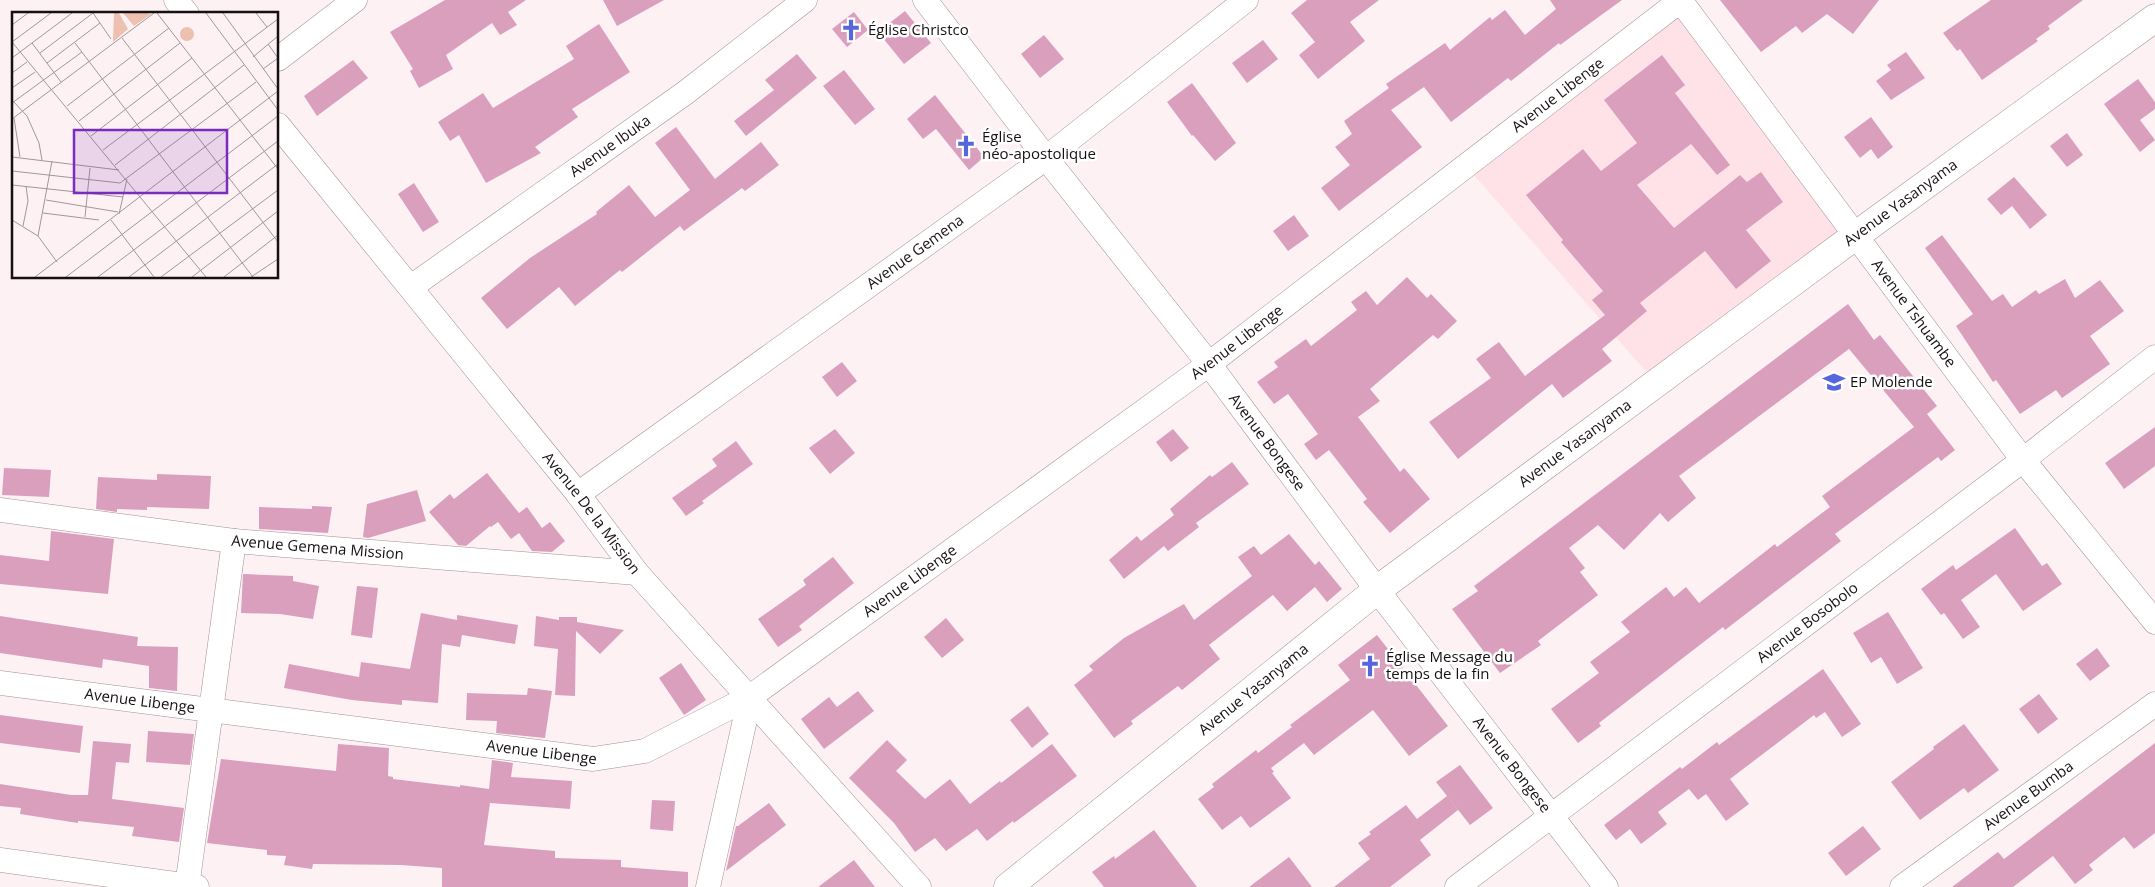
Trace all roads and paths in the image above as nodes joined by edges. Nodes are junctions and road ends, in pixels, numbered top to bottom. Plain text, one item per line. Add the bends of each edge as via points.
1 (176, 0) edge
2 (355, 0) edge
3 (805, 0) edge
4 (925, 0) edge
5 (1246, 0) edge
6 (1680, 0) edge
7 (185, 12) edge
8 (2155, 18) edge
9 (279, 58) edge
10 (279, 126) edge
11 (1046, 158) junction
12 (1855, 236) junction
13 (411, 287) junction
14 (2155, 357) edge
15 (1209, 364) junction
16 (2023, 460) junction
17 (578, 494) junction
18 (0, 510) edge
19 (234, 541) junction
20 (637, 573) junction
21 (1377, 590) junction
22 (2155, 622) edge
23 (0, 683) edge
24 (750, 697) junction
25 (2155, 704) edge
26 (211, 710) junction
27 (1551, 817) junction
28 (0, 860) edge
29 (191, 887) edge
30 (708, 887) edge
31 (919, 887) edge
32 (1008, 887) edge
33 (1457, 887) edge
34 (1606, 887) edge
35 (1902, 887) edge

1 - 7 street
2 - 9 street
3 - 13 street, Avenue Ibuka via 685,93
4 - 11 street, Avenue Bongese
5 - 11 street, Avenue Gemena
6 - 12 street, Avenue Tshuambe
6 - 15 street, Avenue Libenge
8 - 12 street, Avenue Yasanyama
10 - 13 street, Avenue De la Mission
11 - 15 street, Avenue Bongese
11 - 17 street, Avenue Gemena
12 - 16 street, Avenue Tshuambe
12 - 21 street, Avenue Yasanyama
13 - 17 street, Avenue De la Mission
14 - 16 street, Avenue Bosobolo
15 - 21 street, Avenue Bongese
15 - 24 street, Avenue Libenge
16 - 22 street, Avenue Tshuambe
16 - 27 street, Avenue Bosobolo
17 - 20 street, Avenue De la Mission
18 - 19 street, Avenue Gemena Mission
19 - 20 street, Avenue Gemena Mission
19 - 26 street
20 - 24 street, Avenue De la Mission
21 - 27 street, Avenue Bongese
21 - 32 street, Avenue Yasanyama
23 - 26 street, Avenue Libenge
24 - 26 street, Avenue Libenge via 645,751 592,759
24 - 30 street
24 - 31 street, Avenue De la Mission
25 - 35 street, Avenue Bumba
26 - 29 street
27 - 33 street, Avenue Bosobolo
27 - 34 street, Avenue Bongese
28 - 29 street

